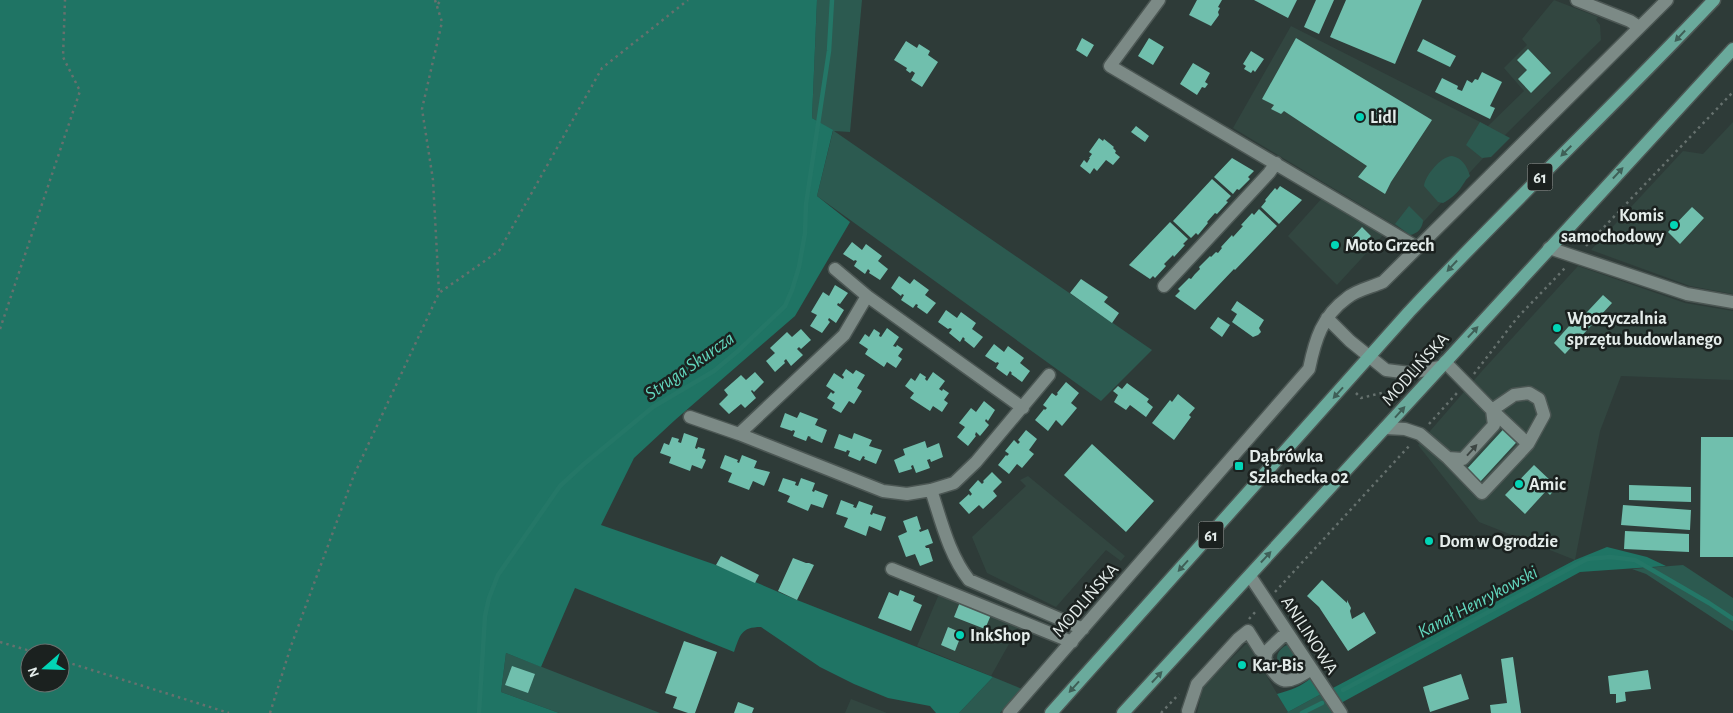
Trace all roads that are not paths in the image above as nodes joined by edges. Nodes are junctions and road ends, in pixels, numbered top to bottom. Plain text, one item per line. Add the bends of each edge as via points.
1 (1159, 0) edge
2 (1576, 0) edge
3 (1667, 0) edge
4 (1714, 0) edge
5 (1638, 26) junction
6 (1733, 49) edge
7 (1272, 168) junction
8 (1418, 248) junction
9 (1549, 248) junction
10 (835, 269) dead end
11 (1164, 286) dead end
12 (867, 296) junction
13 (1733, 302) edge
14 (1327, 318) junction
15 (1370, 356) junction
16 (1442, 365) junction
17 (1049, 375) dead end
18 (1023, 408) junction
19 (1492, 410) junction
20 (690, 417) dead end
21 (1384, 428) junction
22 (739, 434) junction
23 (1528, 444) junction
24 (1448, 458) junction
25 (931, 490) junction
26 (892, 569) dead end
27 (1250, 576) junction
28 (1083, 629) junction
29 (1287, 632) junction
30 (1072, 642) junction
31 (1266, 655) junction
32 (1312, 669) junction
33 (1188, 711) dead end
34 (1009, 713) edge
35 (1051, 713) edge
36 (1124, 713) edge
37 (1341, 713) edge

1 - 7 street via 1110,66
2 - 5 street
3 - 5 street, MODLIŃSKA
4 -> 15 main road, 61 via 1462,255
5 - 8 street, MODLIŃSKA
9 -> 6 main road, MODLIŃSKA
7 - 8 street
7 - 11 street
8 - 14 street, MODLIŃSKA via 1383,282 1347,297
9 - 13 street via 1687,294
16 -> 9 main road, MODLIŃSKA
10 - 12 street
12 - 18 street
12 - 22 street via 844,335
14 - 15 street
14 - 28 street, MODLIŃSKA via 1316,339 1309,369
15 - 16 street via 1386,370 1410,372
15 -> 35 main road, 61
16 - 19 street
21 -> 16 main road, MODLIŃSKA
17 - 18 street
18 - 25 street via 959,478
19 - 23 street
19 - 23 street via 1514,395 1528,393 1540,399 1544,415
24 -> 19 street via 1463,459 1494,425
20 - 22 street
21 - 24 street via 1420,434
27 -> 21 main road, MODLIŃSKA
22 - 25 street via 883,492 907,494
23 - 24 street via 1482,493
25 - 28 street via 952,552 969,580
26 - 30 street
27 - 29 street, ANILINOWA
36 -> 27 main road, MODLIŃSKA
28 - 30 street, MODLIŃSKA
29 - 31 street
29 - 32 street, ANILINOWA
30 - 34 street, MODLIŃSKA
31 - 32 street via 1265,660 1275,676 1282,680 1292,681
31 - 33 street via 1248,631 1197,684
32 - 37 street, ANILINOWA

